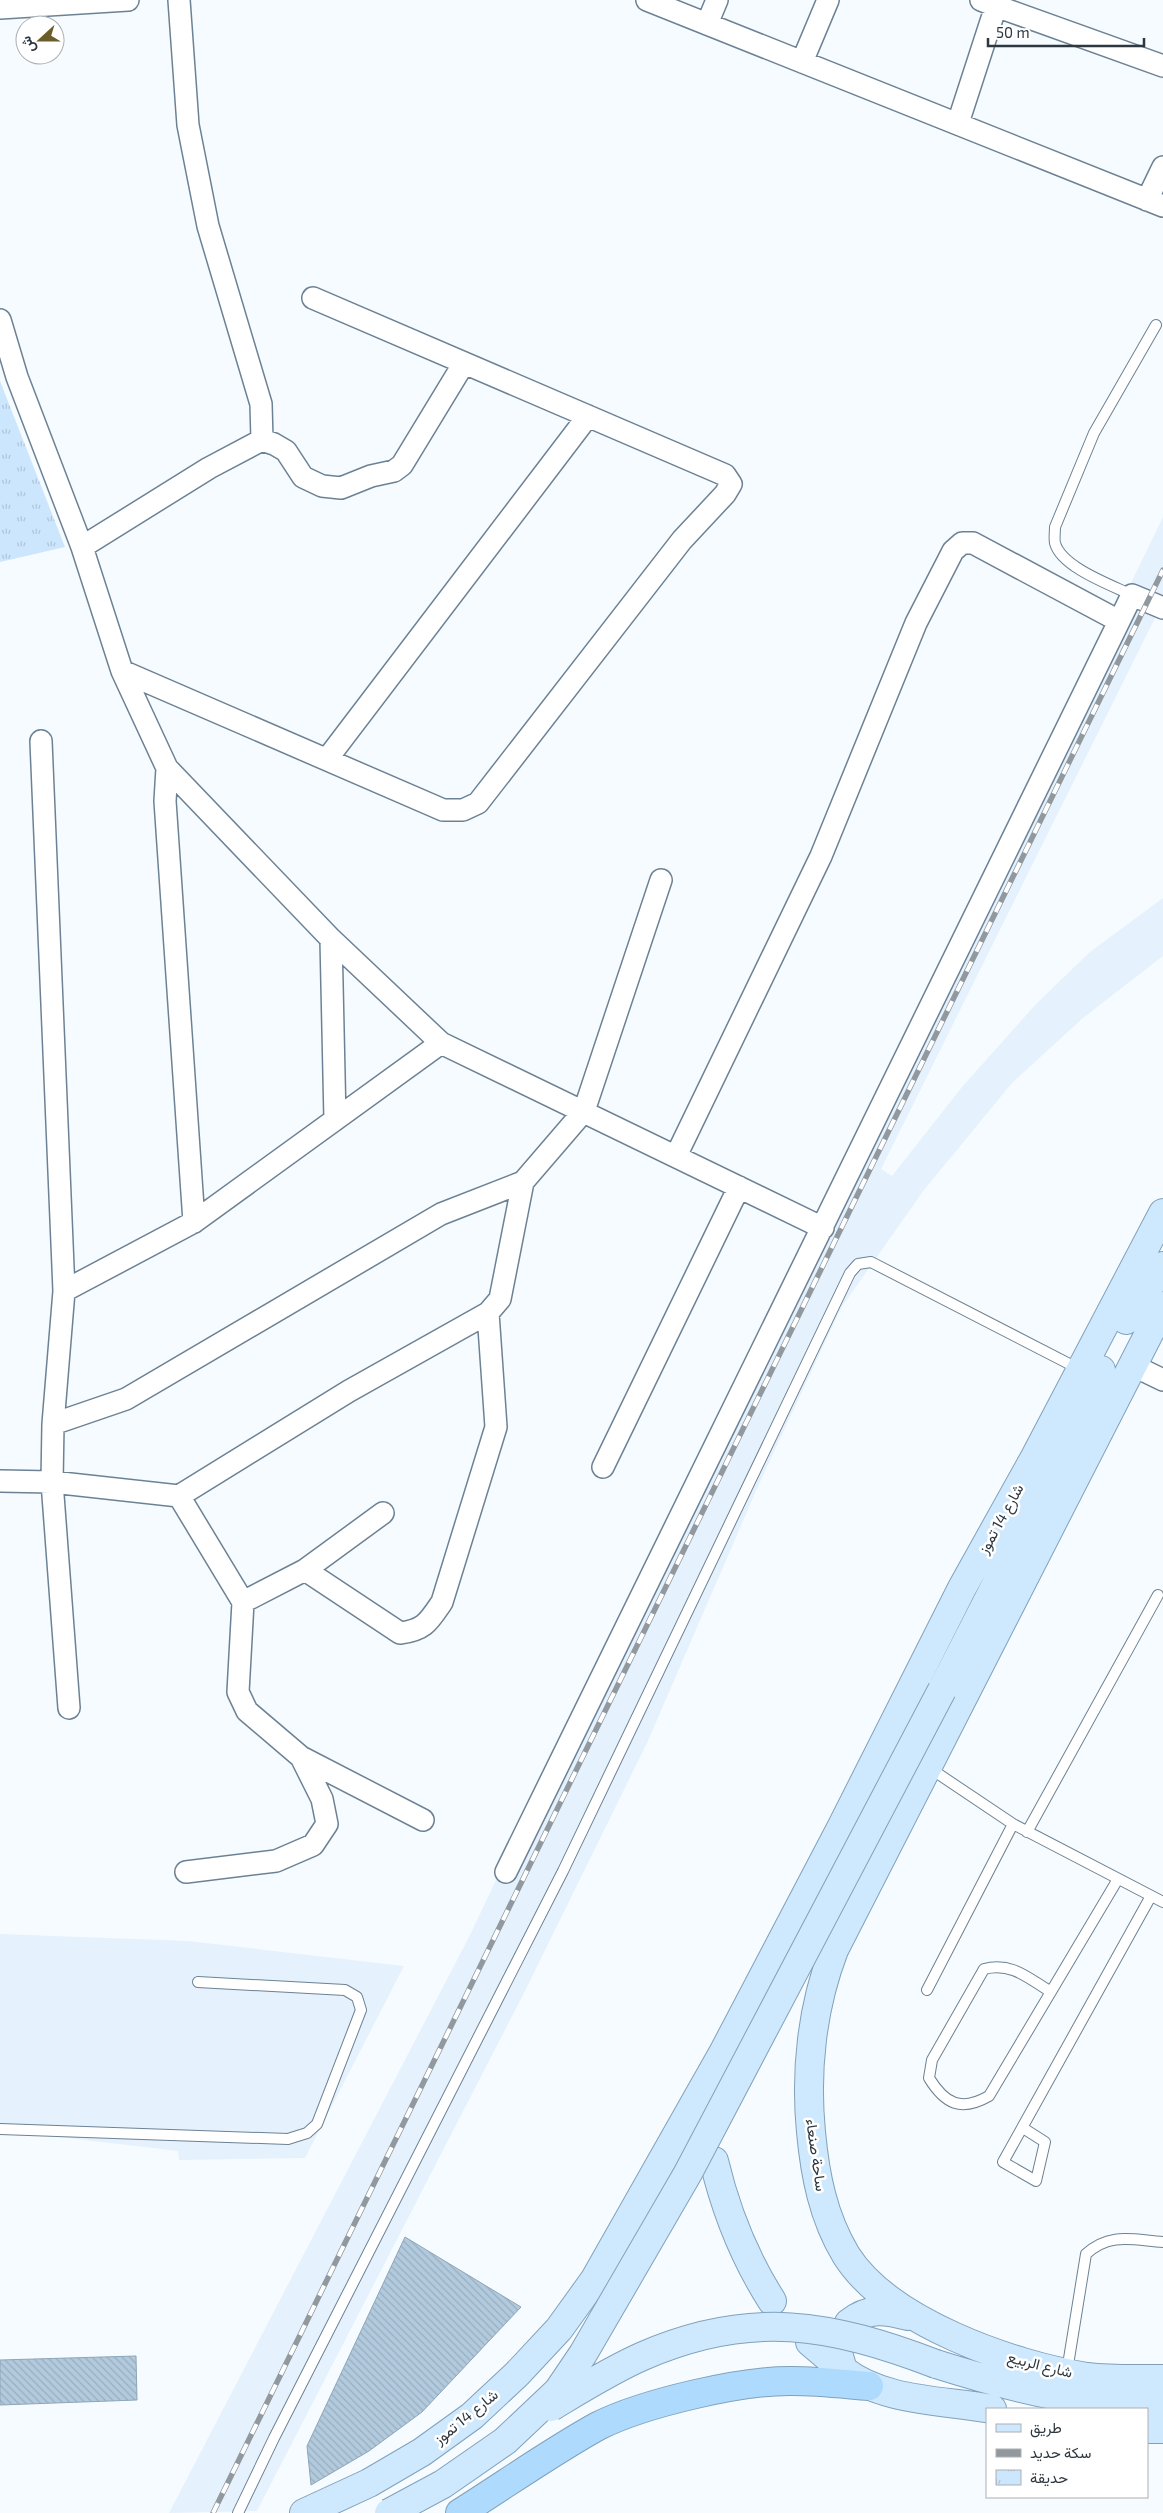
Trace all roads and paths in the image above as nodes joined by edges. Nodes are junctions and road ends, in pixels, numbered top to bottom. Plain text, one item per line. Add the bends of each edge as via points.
1 (128, 0) edge
2 (179, 0) edge
3 (647, 0) edge
4 (717, 0) edge
5 (828, 0) edge
6 (989, 3) edge
7 (0, 8) edge
8 (707, 24) junction
9 (802, 62) junction
10 (1163, 66) edge
11 (958, 122) junction
12 (1163, 167) edge
13 (1155, 203) edge
14 (313, 298) dead end
15 (0, 320) edge
16 (1156, 325) dead end
17 (464, 363) junction
18 (588, 416) junction
19 (262, 440) junction
20 (82, 547) junction
21 (1132, 595) junction
22 (1163, 608) edge
23 (1119, 621) junction
24 (122, 671) junction
25 (41, 741) dead end
26 (327, 759) junction
27 (167, 768) junction
28 (661, 880) dead end
29 (331, 939) junction
30 (441, 1043) junction
31 (584, 1111) junction
32 (335, 1120) junction
33 (676, 1156) junction
34 (524, 1182) junction
35 (739, 1187) junction
36 (1163, 1213) edge
37 (194, 1222) junction
38 (823, 1228) junction
39 (1163, 1266) edge
40 (64, 1291) junction
41 (1163, 1306) edge
42 (488, 1313) junction
43 (1132, 1366) junction
44 (1081, 1370) junction
45 (1163, 1380) edge
46 (53, 1424) junction
47 (604, 1467) dead end
48 (0, 1481) edge
49 (52, 1482) junction
50 (178, 1496) junction
51 (383, 1513) dead end
52 (304, 1570) junction
53 (1158, 1596) dead end
54 (243, 1602) junction
55 (69, 1708) dead end
56 (301, 1757) junction
57 (927, 1766) junction
58 (423, 1820) dead end
59 (1013, 1824) junction
60 (842, 1826) junction
61 (1027, 1832) junction
62 (885, 1849) junction
63 (186, 1872) dead end
64 (506, 1872) dead end
65 (1118, 1879) junction
66 (1152, 1896) junction
67 (1163, 1902) edge
68 (198, 1982) dead end
69 (927, 1990) dead end
70 (1051, 1992) junction
71 (723, 2053) junction
72 (710, 2099) dead end
73 (1023, 2128) junction
74 (0, 2129) edge
75 (714, 2161) dead end
76 (1163, 2242) edge
77 (772, 2301) dead end
78 (924, 2320) junction
79 (849, 2323) dead end
80 (810, 2342) dead end
81 (1066, 2372) junction
82 (1163, 2379) edge
83 (869, 2386) junction
84 (1163, 2404) edge
85 (986, 2408) edge
86 (528, 2421) junction
87 (1148, 2429) edge
88 (1163, 2429) edge
89 (238, 2513) edge
90 (304, 2513) edge
91 (389, 2513) edge
92 (460, 2513) edge

1 - 7 street
2 - 19 street via 188,125 208,226 262,404
3 - 8 street
4 - 8 street
5 - 9 street
6 - 10 street
6 - 11 street
8 - 9 street
9 - 11 street
11 - 13 street
12 - 13 street
14 - 17 street
15 - 20 street via 17,377
16 - 21 lane via 1094,433 1055,528 1055,543 1061,555 1092,576
17 - 18 street
17 - 19 street via 402,465 394,471 341,488 322,486 303,477 286,451
18 - 26 street
18 - 26 street via 725,475 731,484 726,494 682,540 478,803 463,810 443,810
19 - 20 street via 209,468
20 - 24 street
21 - 22 street
21 - 23 street
23 - 33 street via 973,543 962,543 953,551 916,623 821,856
23 - 38 street
24 - 26 street
24 - 27 street
25 - 40 street
27 - 29 street
27 - 37 street via 165,801
28 - 31 street
29 - 30 street
29 - 32 street
30 - 31 street
30 - 32 street
31 - 33 street
31 - 34 street
32 - 37 street
33 - 35 street
34 - 42 street via 500,1299
34 - 46 street via 441,1214 126,1399
35 - 38 street
35 - 47 street
36 - 44 main road, شارع 14 تموز
37 - 40 street
38 - 64 street
39 - 86 main road, bridge via 1124,1323 1044,1490 942,1690 688,2173 584,2354 558,2391
40 - 46 street
41 - 43 main road
42 - 50 street via 349,1391
42 - 52 street via 496,1427 442,1602 431,1618 417,1631 400,1633
43 - 45 street
43 - 57 main road, ساحة صنعاء
44 - 60 main road, شارع 14 تموز via 962,1588
44 - 89 lane via 871,1262 858,1264 850,1273 563,1871
46 - 49 street
48 - 49 street
49 - 50 street
49 - 55 street
50 - 54 street
51 - 52 street
52 - 54 street
53 - 61 lane
54 - 56 street via 238,1692 247,1711
56 - 58 street
56 - 63 street via 322,1799 327,1824 313,1845 276,1861
57 - 59 lane
57 - 62 main road, ساحة صنعاء
59 - 61 lane
59 - 69 lane
60 - 62 main road via 853,1823 866,1826 879,1835
60 - 71 main road
61 - 65 lane
62 - 78 main road, ساحة صنعاء via 822,1980 815,2015 809,2084 813,2153 825,2211 847,2257 888,2298
65 - 66 lane
65 - 70 lane
66 - 67 lane
66 - 73 lane
68 - 74 lane via 345,1990 357,1997 361,2010 317,2124 307,2133 288,2140
70 - 70 lane via 989,2096 975,2104 962,2106 938,2093 929,2078 932,2060 984,1969 1012,1968
71 - 72 main road
71 - 90 main road, شارع 14 تموز via 595,2279 559,2329 472,2416 377,2479
73 - 73 lane via 1003,2162 1036,2180 1045,2142
75 - 77 main road via 740,2245
76 - 81 lane via 1113,2238 1097,2244 1086,2254
78 - 79 main road via 879,2310 868,2312
78 - 81 main road, شارع الربيع via 1002,2356
80 - 83 main road via 840,2359
81 - 82 main road, شارع الربيع via 1088,2377
83 - 85 main road via 905,2396
83 - 92 highway via 792,2380 694,2395 646,2408 599,2426
84 - 86 main road, bridge via 1134,2406 1034,2391 936,2364 853,2335 779,2326 742,2328 675,2343 612,2371
86 - 91 main road, bridge via 474,2464
87 - 88 main road

